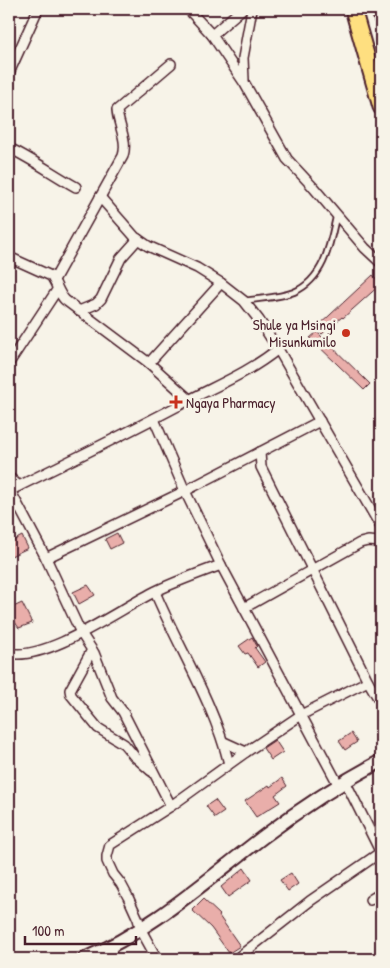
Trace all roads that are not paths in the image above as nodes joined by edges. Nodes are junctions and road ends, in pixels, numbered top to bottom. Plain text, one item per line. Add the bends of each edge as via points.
1 (25, 9) edge
2 (107, 9) edge
3 (112, 9) edge
4 (188, 9) edge
5 (242, 9) edge
6 (252, 9) edge
7 (353, 9) edge
8 (376, 9) edge
9 (37, 10) edge
10 (381, 26) edge
11 (212, 35) junction
12 (171, 64) dead end
13 (9, 73) edge
14 (245, 84) junction
15 (381, 107) edge
16 (9, 148) edge
17 (76, 187) dead end
18 (100, 197) junction
19 (336, 217) junction
20 (138, 239) junction
21 (9, 256) edge
22 (381, 263) edge
23 (54, 280) junction
24 (222, 284) junction
25 (57, 290) junction
26 (244, 301) junction
27 (79, 311) junction
28 (278, 349) junction
29 (9, 363) edge
30 (149, 363) junction
31 (190, 400) junction
32 (154, 419) junction
33 (320, 421) junction
34 (260, 452) junction
35 (246, 459) junction
36 (261, 467) junction
37 (9, 476) edge
38 (19, 486) junction
39 (9, 490) edge
40 (185, 491) junction
41 (381, 527) edge
42 (381, 542) edge
43 (46, 558) junction
44 (221, 565) junction
45 (313, 569) junction
46 (155, 592) junction
47 (244, 608) junction
48 (81, 633) junction
49 (92, 650) junction
50 (9, 653) edge
51 (368, 681) junction
52 (381, 703) edge
53 (301, 714) junction
54 (224, 742) junction
55 (246, 752) junction
56 (381, 761) edge
57 (229, 764) junction
58 (155, 775) junction
59 (342, 782) junction
60 (171, 806) junction
61 (381, 852) edge
62 (381, 893) edge
63 (370, 900) dead end
64 (141, 930) junction
65 (112, 946) junction
66 (84, 959) edge
67 (112, 959) edge
68 (157, 959) edge
69 (236, 959) edge

1 - 9 street
2 - 3 street
4 - 11 street
5 - 11 street
6 - 14 street via 243,58
7 - 15 highway
8 - 10 street
9 - 13 street
11 - 14 street
12 - 18 street via 118,108 125,150
14 - 19 street via 287,159
16 - 17 street
18 - 20 street
18 - 23 street
19 - 22 street
19 - 26 lane via 326,257 309,282 294,292
20 - 24 street
20 - 27 street via 120,258 101,299
21 - 23 street
23 - 25 street
24 - 26 street
24 - 30 street
25 - 27 street
25 - 29 street
26 - 28 street
27 - 30 street
28 - 31 street via 259,364
28 - 33 street
30 - 31 street
31 - 32 street
32 - 38 street
32 - 40 street
33 - 34 street
33 - 41 street
34 - 35 street
34 - 36 street
35 - 36 street
35 - 40 street
36 - 45 street
37 - 38 street
38 - 39 street
39 - 43 street
40 - 43 street
40 - 44 street
42 - 45 street via 360,543
43 - 48 street
44 - 46 street
44 - 47 street
45 - 47 street
45 - 51 street
46 - 48 street
46 - 54 street
47 - 53 street
48 - 49 street
48 - 50 street via 36,652
49 - 58 street via 110,694 123,712
49 - 58 street via 70,695 98,728 124,744
51 - 52 street
51 - 53 street
53 - 55 street
53 - 59 street
54 - 55 street
54 - 57 street
55 - 57 street
56 - 59 street
57 - 60 street
58 - 60 street
59 - 61 street
59 - 64 street via 263,837
60 - 64 street via 112,844 107,856
61 - 69 street via 310,901
62 - 63 street
64 - 65 street
64 - 68 street
65 - 66 street
65 - 67 street

